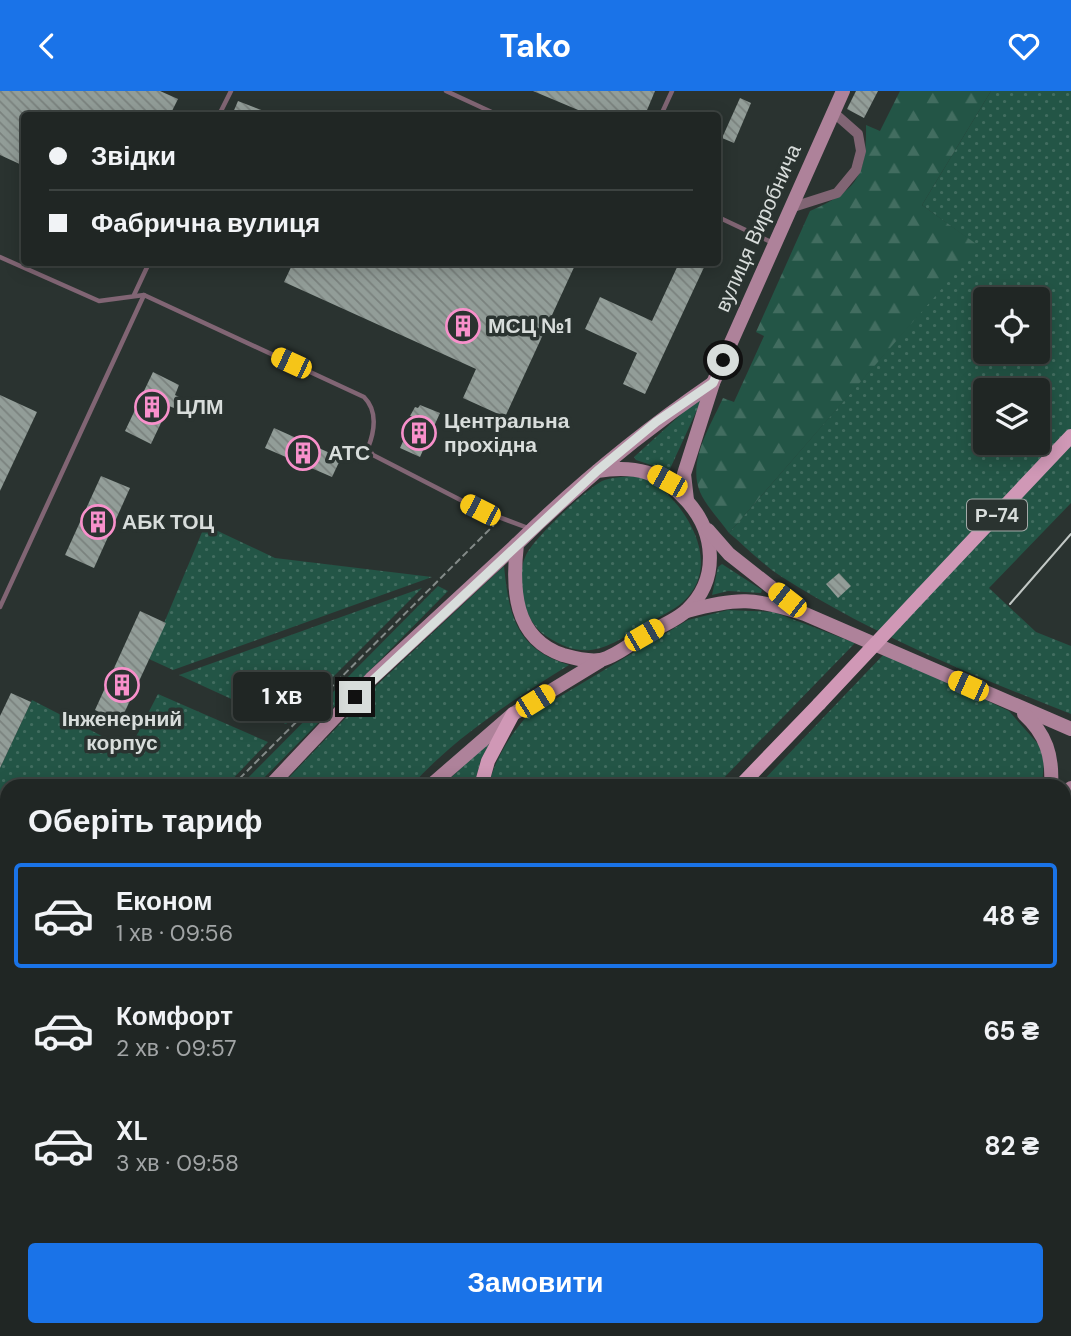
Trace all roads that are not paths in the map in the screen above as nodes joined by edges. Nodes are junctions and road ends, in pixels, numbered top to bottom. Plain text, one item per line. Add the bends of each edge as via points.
1 (230, 91) edge
2 (446, 91) edge
3 (672, 91) edge
4 (843, 91) edge
5 (220, 112) edge
6 (492, 112) edge
7 (662, 112) edge
8 (833, 112) junction
9 (790, 208) junction
10 (721, 218) edge
11 (774, 244) junction
12 (0, 257) edge
13 (148, 266) edge
14 (134, 295) junction
15 (144, 295) junction
16 (713, 383) junction
17 (1071, 436) edge
18 (597, 471) junction
19 (687, 500) junction
20 (706, 527) junction
21 (532, 529) junction
22 (517, 544) junction
23 (0, 607) edge
24 (687, 611) junction
25 (804, 614) junction
26 (601, 660) junction
27 (1015, 706) junction
28 (513, 714) junction
29 (1071, 729) edge
30 (277, 779) edge
31 (438, 779) edge
32 (483, 779) edge
33 (747, 779) edge
34 (1051, 779) edge

1 - 5 lane
2 - 6 lane
3 - 7 lane
4 - 8 main road, вулиця Виробнича
8 - 9 main road, вулиця Виробнича
8 - 9 street via 858,134 861,151 856,170 837,193
9 - 11 main road, вулиця Виробнича
10 - 11 lane
11 - 16 main road, вулиця Виробнича
12 - 14 lane via 84,296 111,301
13 - 14 lane
14 - 15 lane
15 - 21 lane via 365,397 374,415 368,448 373,455 480,510
15 - 23 lane
16 - 18 main road
16 - 19 main road, вулиця Виробнича via 684,474
17 - 33 main road, Р-74, bridge
18 - 19 main road via 637,468 667,481
18 - 21 main road
19 - 20 main road
20 - 24 main road via 709,570 705,585
20 - 25 main road via 729,554
21 - 22 main road
22 - 26 main road via 514,586 529,632 560,654
22 - 30 main road via 371,679
24 - 25 main road via 745,599
24 - 26 main road
25 - 27 main road
26 - 28 main road
27 - 29 main road
27 - 34 main road via 1044,738
28 - 31 main road
28 - 32 main road

